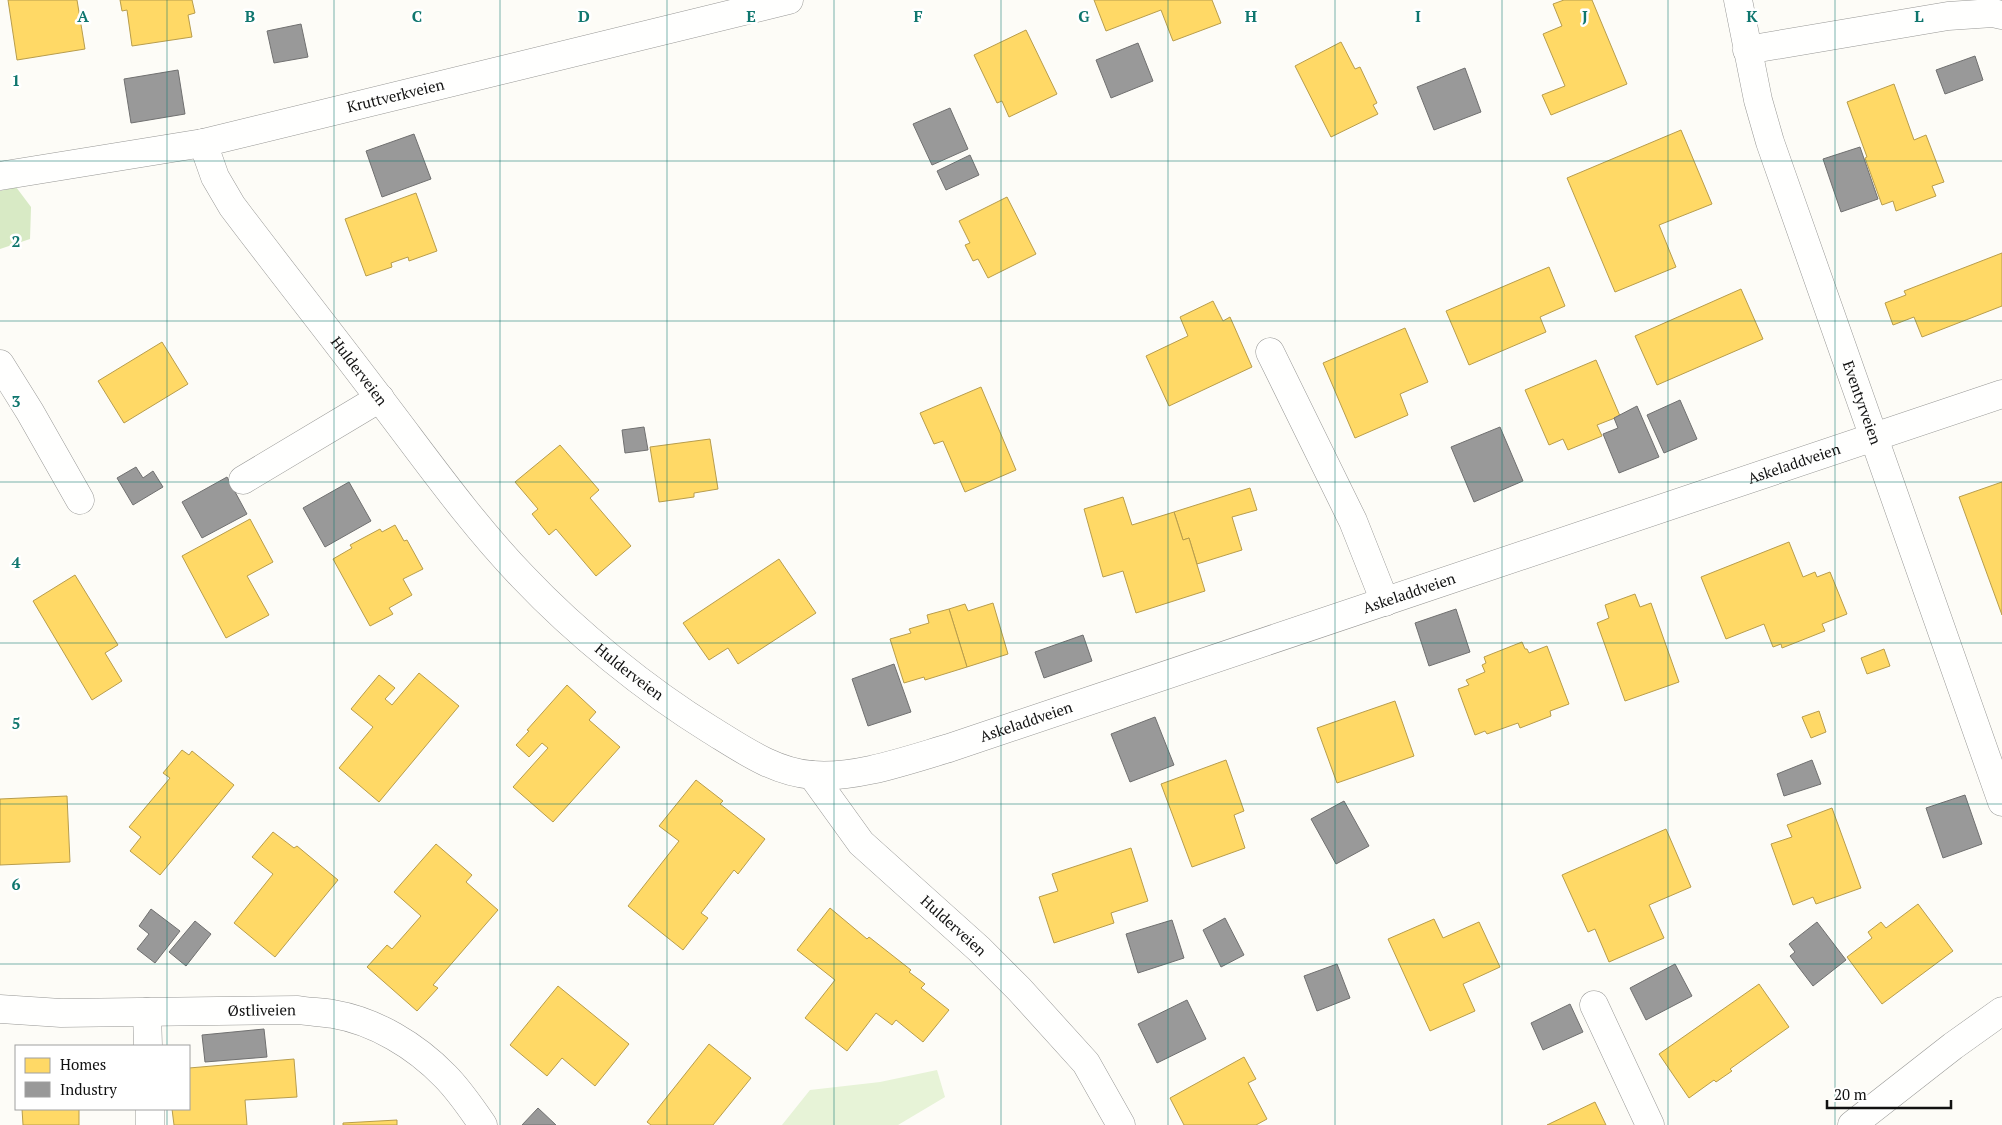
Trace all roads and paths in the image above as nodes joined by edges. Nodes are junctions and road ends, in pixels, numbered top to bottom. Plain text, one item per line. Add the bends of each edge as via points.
1 (789, 0) edge
2 (1738, 0) edge
3 (2002, 15) edge
4 (1747, 50) junction
5 (203, 143) junction
6 (0, 176) edge
7 (1270, 352) dead end
8 (0, 364) edge
9 (2002, 394) edge
10 (380, 398) junction
11 (1874, 437) junction
12 (243, 480) dead end
13 (80, 500) dead end
14 (1385, 602) junction
15 (812, 775) junction
16 (2002, 802) edge
17 (1594, 1005) dead end
18 (0, 1009) edge
19 (2002, 1011) edge
20 (147, 1012) junction
21 (148, 1045) edge
22 (150, 1110) edge
23 (150, 1125) edge
24 (482, 1125) edge
25 (1121, 1125) edge
26 (1650, 1125) edge
27 (1852, 1125) edge

1 - 5 street, Kruttverkveien
2 - 4 street, Eventyrveien
3 - 4 street via 1948,16
4 - 11 street, Eventyrveien via 1770,142
5 - 6 street, Kruttverkveien
5 - 10 street, Hulderveien via 215,177 232,206
7 - 14 street via 1353,521
8 - 13 street
9 - 11 street, Askeladdveien
10 - 12 street
10 - 15 street, Hulderveien via 486,536 524,578 597,646 697,721 753,756 783,769
11 - 14 street, Askeladdveien
11 - 16 street, Eventyrveien
14 - 15 street, Askeladdveien via 949,748 886,767
15 - 25 street, Hulderveien via 861,842 979,949 1086,1063
17 - 26 street
18 - 20 street, Østliveien via 61,1013
19 - 27 street
20 - 21 street
20 - 24 street, Østliveien via 298,1010 334,1014 368,1024 423,1056 445,1076
22 - 23 street

